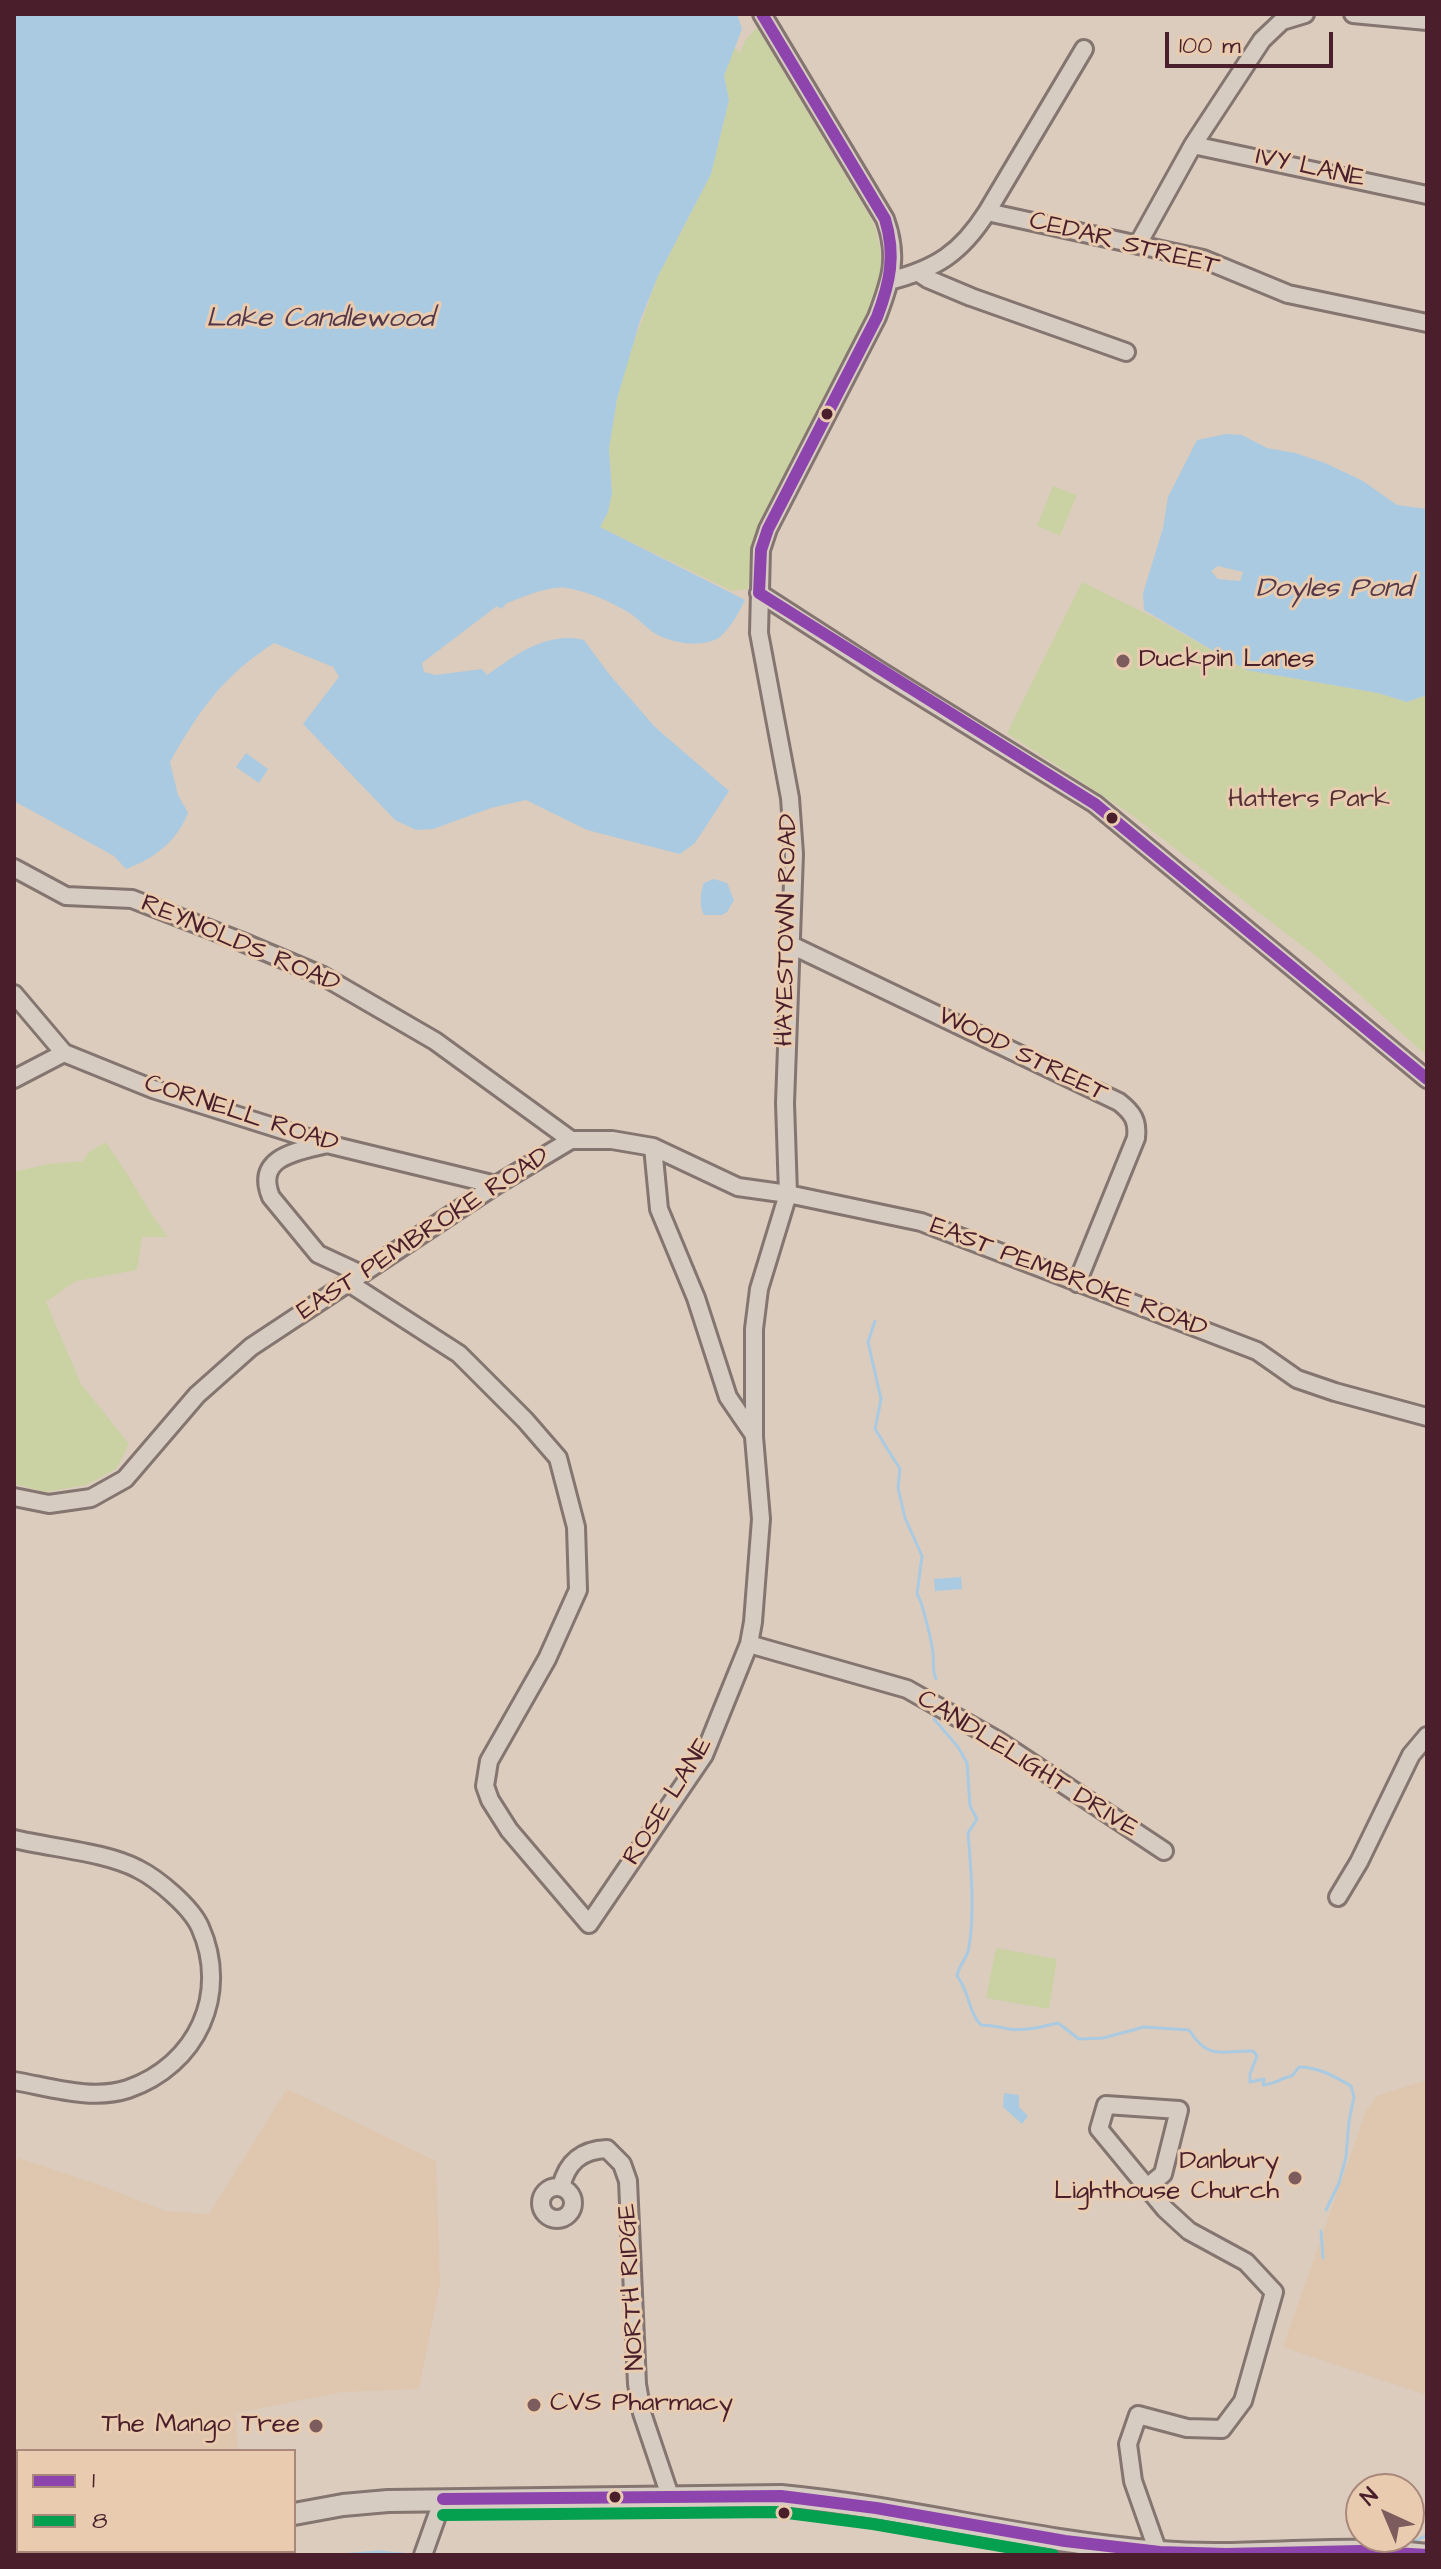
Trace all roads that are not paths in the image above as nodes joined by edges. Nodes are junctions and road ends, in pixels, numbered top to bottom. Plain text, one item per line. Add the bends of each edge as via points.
1 (762, 14) edge
2 (1305, 14) edge
3 (1353, 14) edge
4 (1427, 21) edge
5 (1084, 49) dead end
6 (1193, 145) junction
7 (1427, 195) edge
8 (987, 212) junction
9 (1138, 244) junction
10 (919, 273) junction
11 (889, 281) junction
12 (1427, 323) edge
13 (1126, 352) dead end
14 (759, 593) junction
15 (14, 868) edge
16 (789, 944) junction
17 (14, 994) edge
18 (64, 1053) junction
19 (14, 1079) edge
20 (1427, 1079) edge
21 (571, 1140) junction
22 (327, 1144) junction
23 (653, 1147) junction
24 (496, 1185) junction
25 (788, 1194) junction
26 (355, 1279) junction
27 (1077, 1283) junction
28 (1427, 1417) edge
29 (754, 1437) junction
30 (14, 1497) edge
31 (749, 1644) junction
32 (1427, 1736) edge
33 (14, 1839) edge
34 (1164, 1851) dead end
35 (1338, 1897) dead end
36 (14, 2081) edge
37 (561, 2187) dead end
38 (1147, 2187) junction
39 (670, 2496) junction
40 (443, 2499) junction
41 (296, 2514) edge
42 (1158, 2552) junction
43 (1345, 2553) edge
44 (1406, 2553) edge
45 (423, 2555) edge
46 (1427, 2555) edge

1 - 11 street, HAYESTOWN ROAD via 885,219 894,251
2 - 6 street via 1282,21 1262,40
3 - 4 street
5 - 8 street
6 - 7 street, IVY LANE
6 - 9 street
8 - 9 street, CEDAR STREET
8 - 10 street via 947,259
9 - 12 street, CEDAR STREET via 1203,259 1288,294
10 - 11 street
10 - 13 street
11 - 14 street, HAYESTOWN ROAD via 877,317 768,529 761,550
14 - 16 street, HAYESTOWN ROAD via 761,650 790,798 794,854
14 - 20 street via 1095,804
15 - 21 street, REYNOLDS ROAD via 66,896 132,899 323,976 435,1041
16 - 25 street, HAYESTOWN ROAD
16 - 27 street, WOOD STREET via 1132,1112 1136,1138
17 - 18 street, CORNELL ROAD
18 - 19 street
18 - 22 street, CORNELL ROAD via 153,1089
21 - 23 street, EAST PEMBROKE ROAD
21 - 24 street, EAST PEMBROKE ROAD
22 - 24 street, CORNELL ROAD
22 - 26 street via 282,1156 269,1173 267,1187 318,1254
23 - 25 street, EAST PEMBROKE ROAD via 738,1187
23 - 29 street, ROSE LANE via 659,1209 696,1298 728,1397
24 - 26 street, EAST PEMBROKE ROAD
25 - 27 street, EAST PEMBROKE ROAD via 921,1222
25 - 29 street, ROSE LANE via 759,1289
26 - 30 street, EAST PEMBROKE ROAD via 251,1347 197,1395 125,1479 91,1498 49,1504
26 - 31 street, ROSE LANE via 459,1354 558,1458 576,1527 578,1590 547,1659 489,1761 485,1786 509,1830 589,1924 704,1755
27 - 28 street, EAST PEMBROKE ROAD via 1257,1351 1297,1379
29 - 31 street, ROSE LANE via 761,1519
31 - 34 street, CANDLELIGHT DRIVE via 907,1689 997,1740
32 - 35 street via 1411,1755
33 - 36 street via 138,1868 172,1893 199,1925 212,1971 206,2017 186,2052 158,2074 127,2089 91,2095
37 - 39 street, NORTH RIDGE via 565,2171 590,2149 607,2149 622,2164 628,2192 637,2384
38 - 38 street via 1099,2129 1106,2105 1179,2110 1163,2174
38 - 42 street via 1189,2231 1246,2262 1274,2292 1243,2401 1222,2429 1187,2428 1138,2415 1128,2444 1131,2469
39 - 40 main road
39 - 42 main road via 833,2501
40 - 41 main road
40 - 45 street
42 - 43 main road
44 - 46 main road

